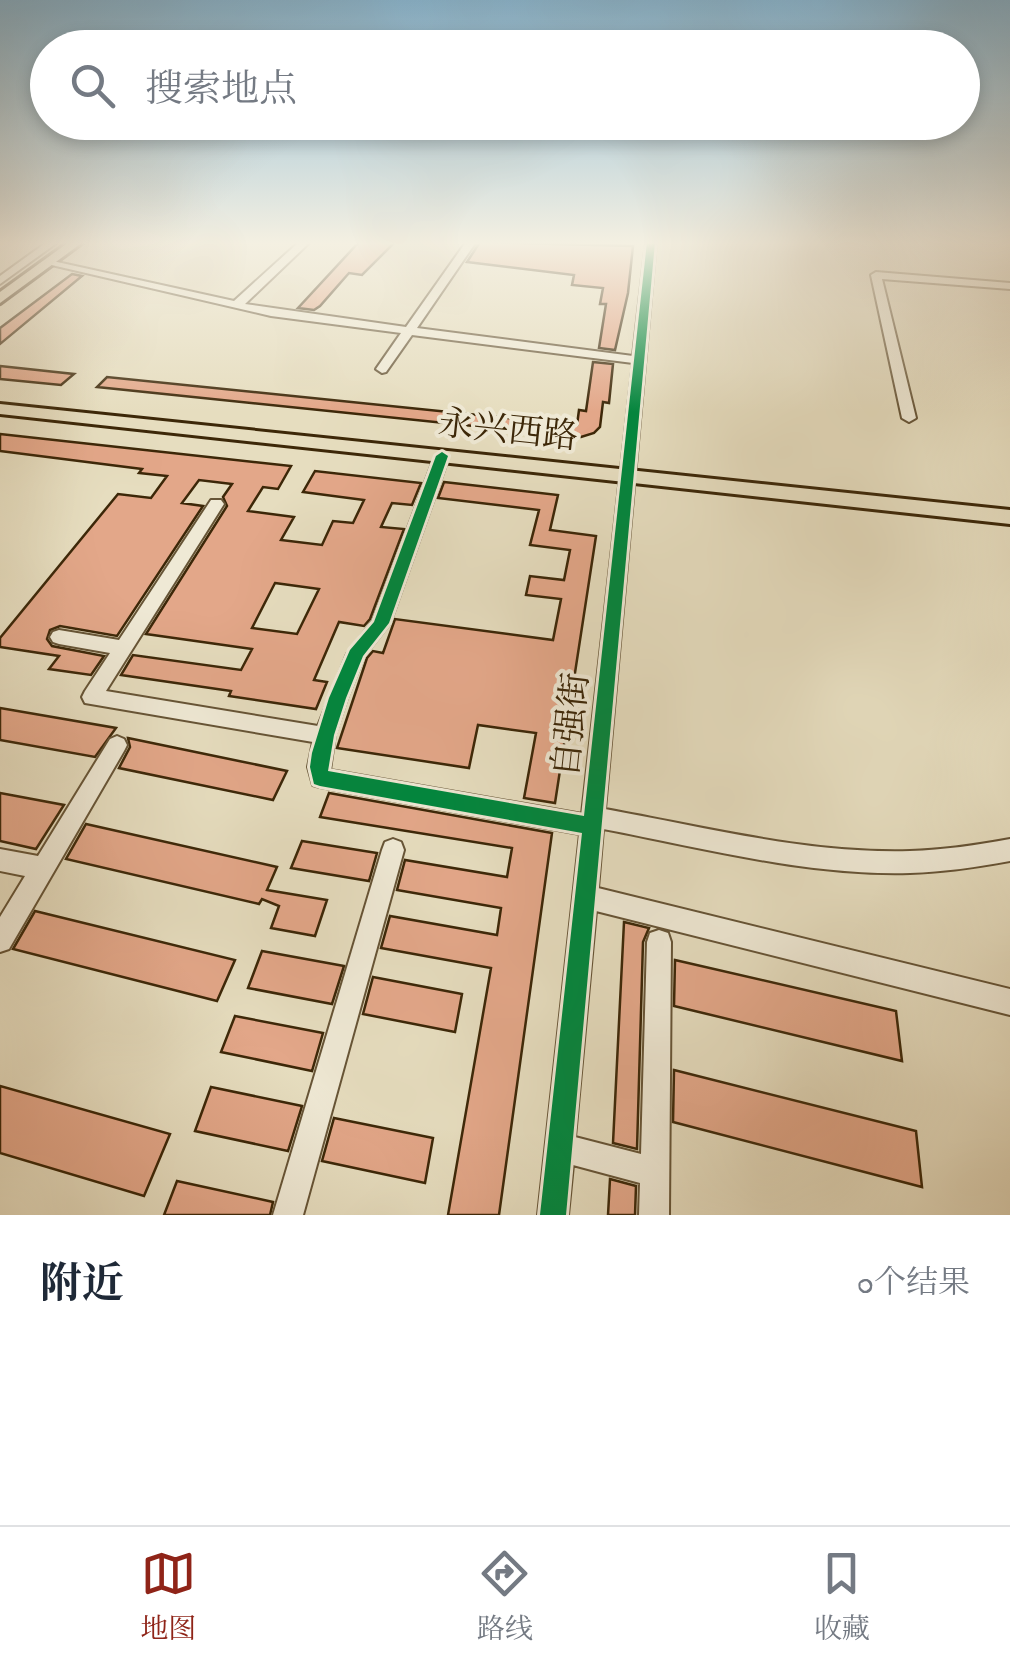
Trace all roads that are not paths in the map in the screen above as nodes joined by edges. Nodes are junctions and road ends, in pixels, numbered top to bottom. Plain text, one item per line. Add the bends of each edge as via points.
1 (204, 299) edge
2 (244, 299) edge
3 (432, 299) edge
4 (645, 299) edge
5 (881, 299) edge
6 (236, 306) junction
7 (410, 330) junction
8 (639, 360) junction
9 (382, 369) dead end
10 (0, 401) edge
11 (0, 409) edge
12 (909, 418) dead end
13 (442, 456) junction
14 (628, 472) junction
15 (216, 504) dead end
16 (1010, 508) edge
17 (1010, 517) edge
18 (60, 637) dead end
19 (123, 648) junction
20 (326, 736) junction
21 (117, 745) dead end
22 (592, 822) junction
23 (393, 850) dead end
24 (1010, 850) edge
25 (0, 860) edge
26 (43, 868) junction
27 (585, 897) junction
28 (0, 940) edge
29 (658, 942) dead end
30 (1010, 1002) edge
31 (560, 1147) junction
32 (655, 1172) junction
33 (288, 1215) edge
34 (553, 1215) edge
35 (654, 1215) edge

1 - 6 street
2 - 6 street
3 - 7 street
4 - 8 street, 自强街
5 - 12 street
6 - 7 street
7 - 8 street
7 - 9 street
8 - 14 street, 自强街
10 - 14 main road, 永兴西路
11 - 13 main road, 永兴西路
13 - 14 main road, 永兴西路
13 - 20 street via 380,623 358,651
14 - 16 main road, 永兴西路
14 - 17 main road, 永兴西路
14 - 22 street, 自强街
15 - 19 street
18 - 19 street
19 - 20 street via 92,697
20 - 22 street via 316,768 330,782
21 - 26 street
22 - 24 street via 818,856 911,861
22 - 27 street, 自强街
23 - 33 street
25 - 26 street
26 - 28 street
27 - 30 street
27 - 31 street, 自强街
29 - 32 street
31 - 32 street
31 - 34 street, 自强街
32 - 35 street

